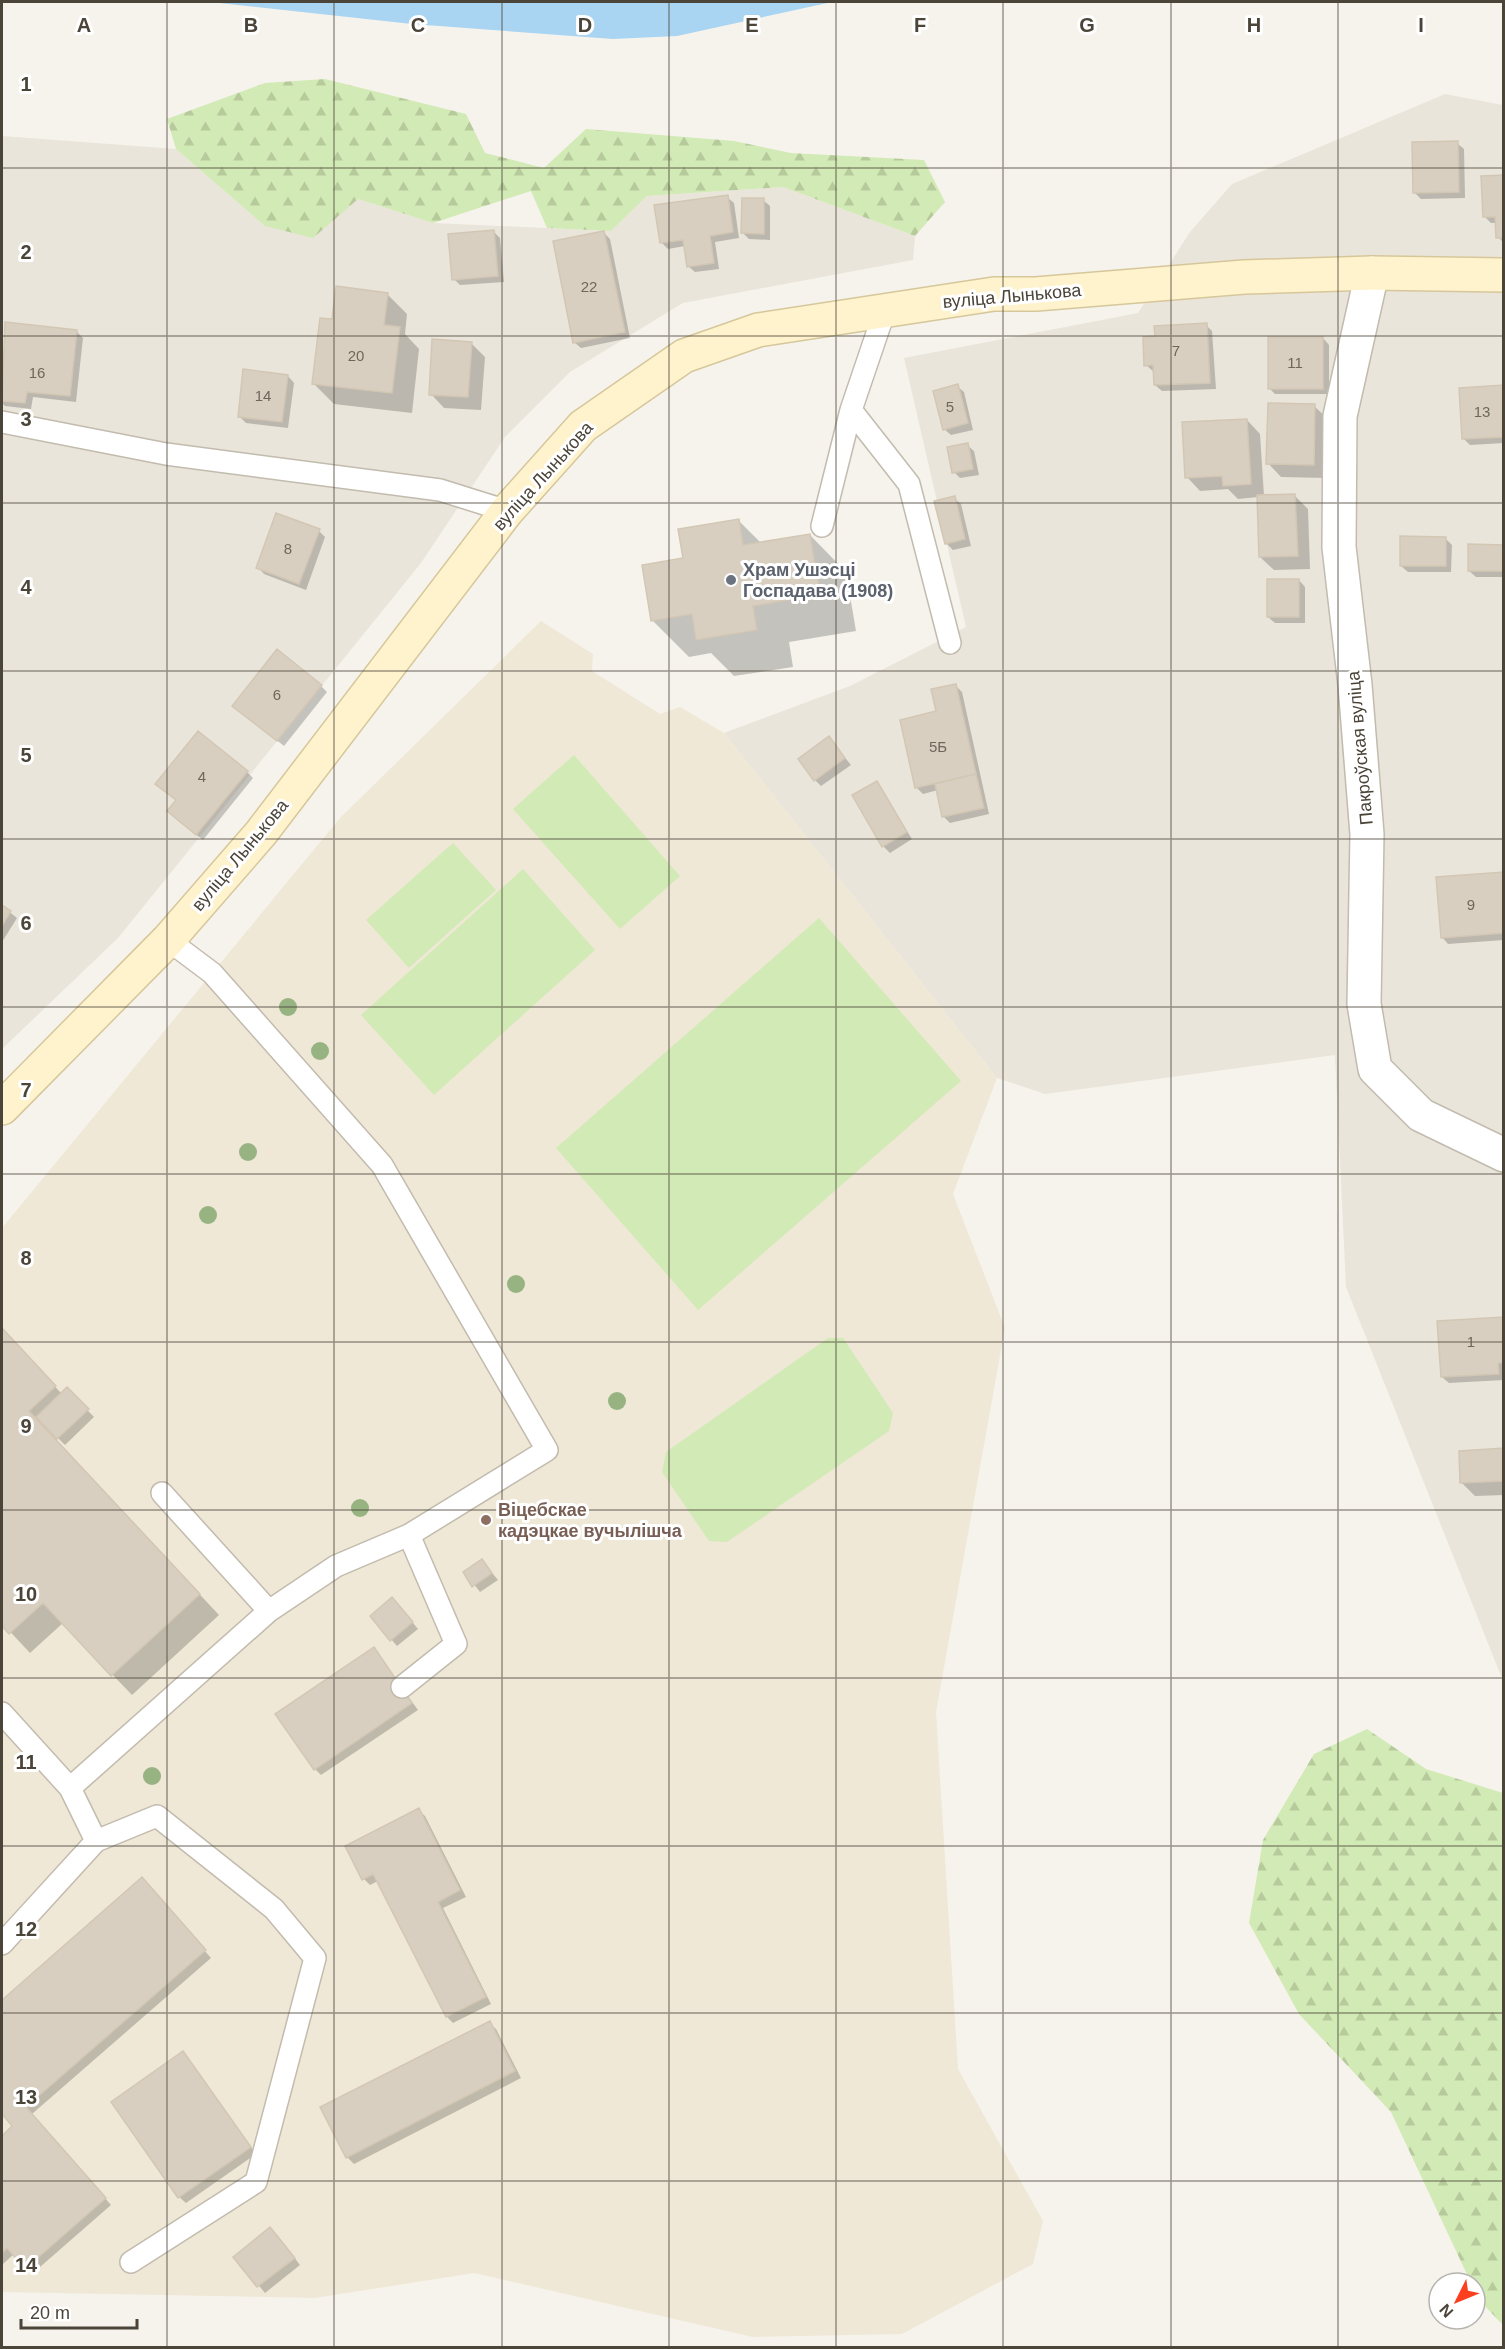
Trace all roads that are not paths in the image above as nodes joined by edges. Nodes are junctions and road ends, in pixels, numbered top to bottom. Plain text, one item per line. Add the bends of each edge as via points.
1 (1372, 273) junction
2 (1503, 275) edge
3 (885, 310) junction
4 (851, 410) junction
5 (2, 422) edge
6 (507, 511) junction
7 (822, 526) dead end
8 (950, 643) dead end
9 (168, 940) junction
10 (2, 1108) edge
11 (1503, 1155) edge
12 (162, 1494) dead end
13 (409, 1535) junction
14 (269, 1611) junction
15 (402, 1687) dead end
16 (2, 1713) edge
17 (70, 1788) junction
18 (96, 1841) junction
19 (2, 1944) edge
20 (131, 2262) dead end

1 - 2 street, вуліца Лынькова
1 - 3 street, вуліца Лынькова via 1244,277 994,294
1 - 11 street, Пакроўская вуліца via 1340,416 1339,547 1367,834 1364,1004 1375,1069 1421,1115
3 - 4 lane
3 - 6 street, вуліца Лынькова via 758,330 684,356 583,426
4 - 7 lane
4 - 8 lane via 909,484
5 - 6 lane via 166,454 440,490
6 - 9 street, вуліца Лынькова via 261,833
9 - 10 street, вуліца Лынькова
9 - 13 lane via 212,973 382,1165 548,1450
12 - 14 lane
13 - 14 lane via 336,1566
13 - 15 lane via 456,1644
14 - 17 lane
16 - 17 lane
17 - 18 lane
18 - 19 lane
18 - 20 lane via 157,1816 274,1909 315,1958 256,2182

